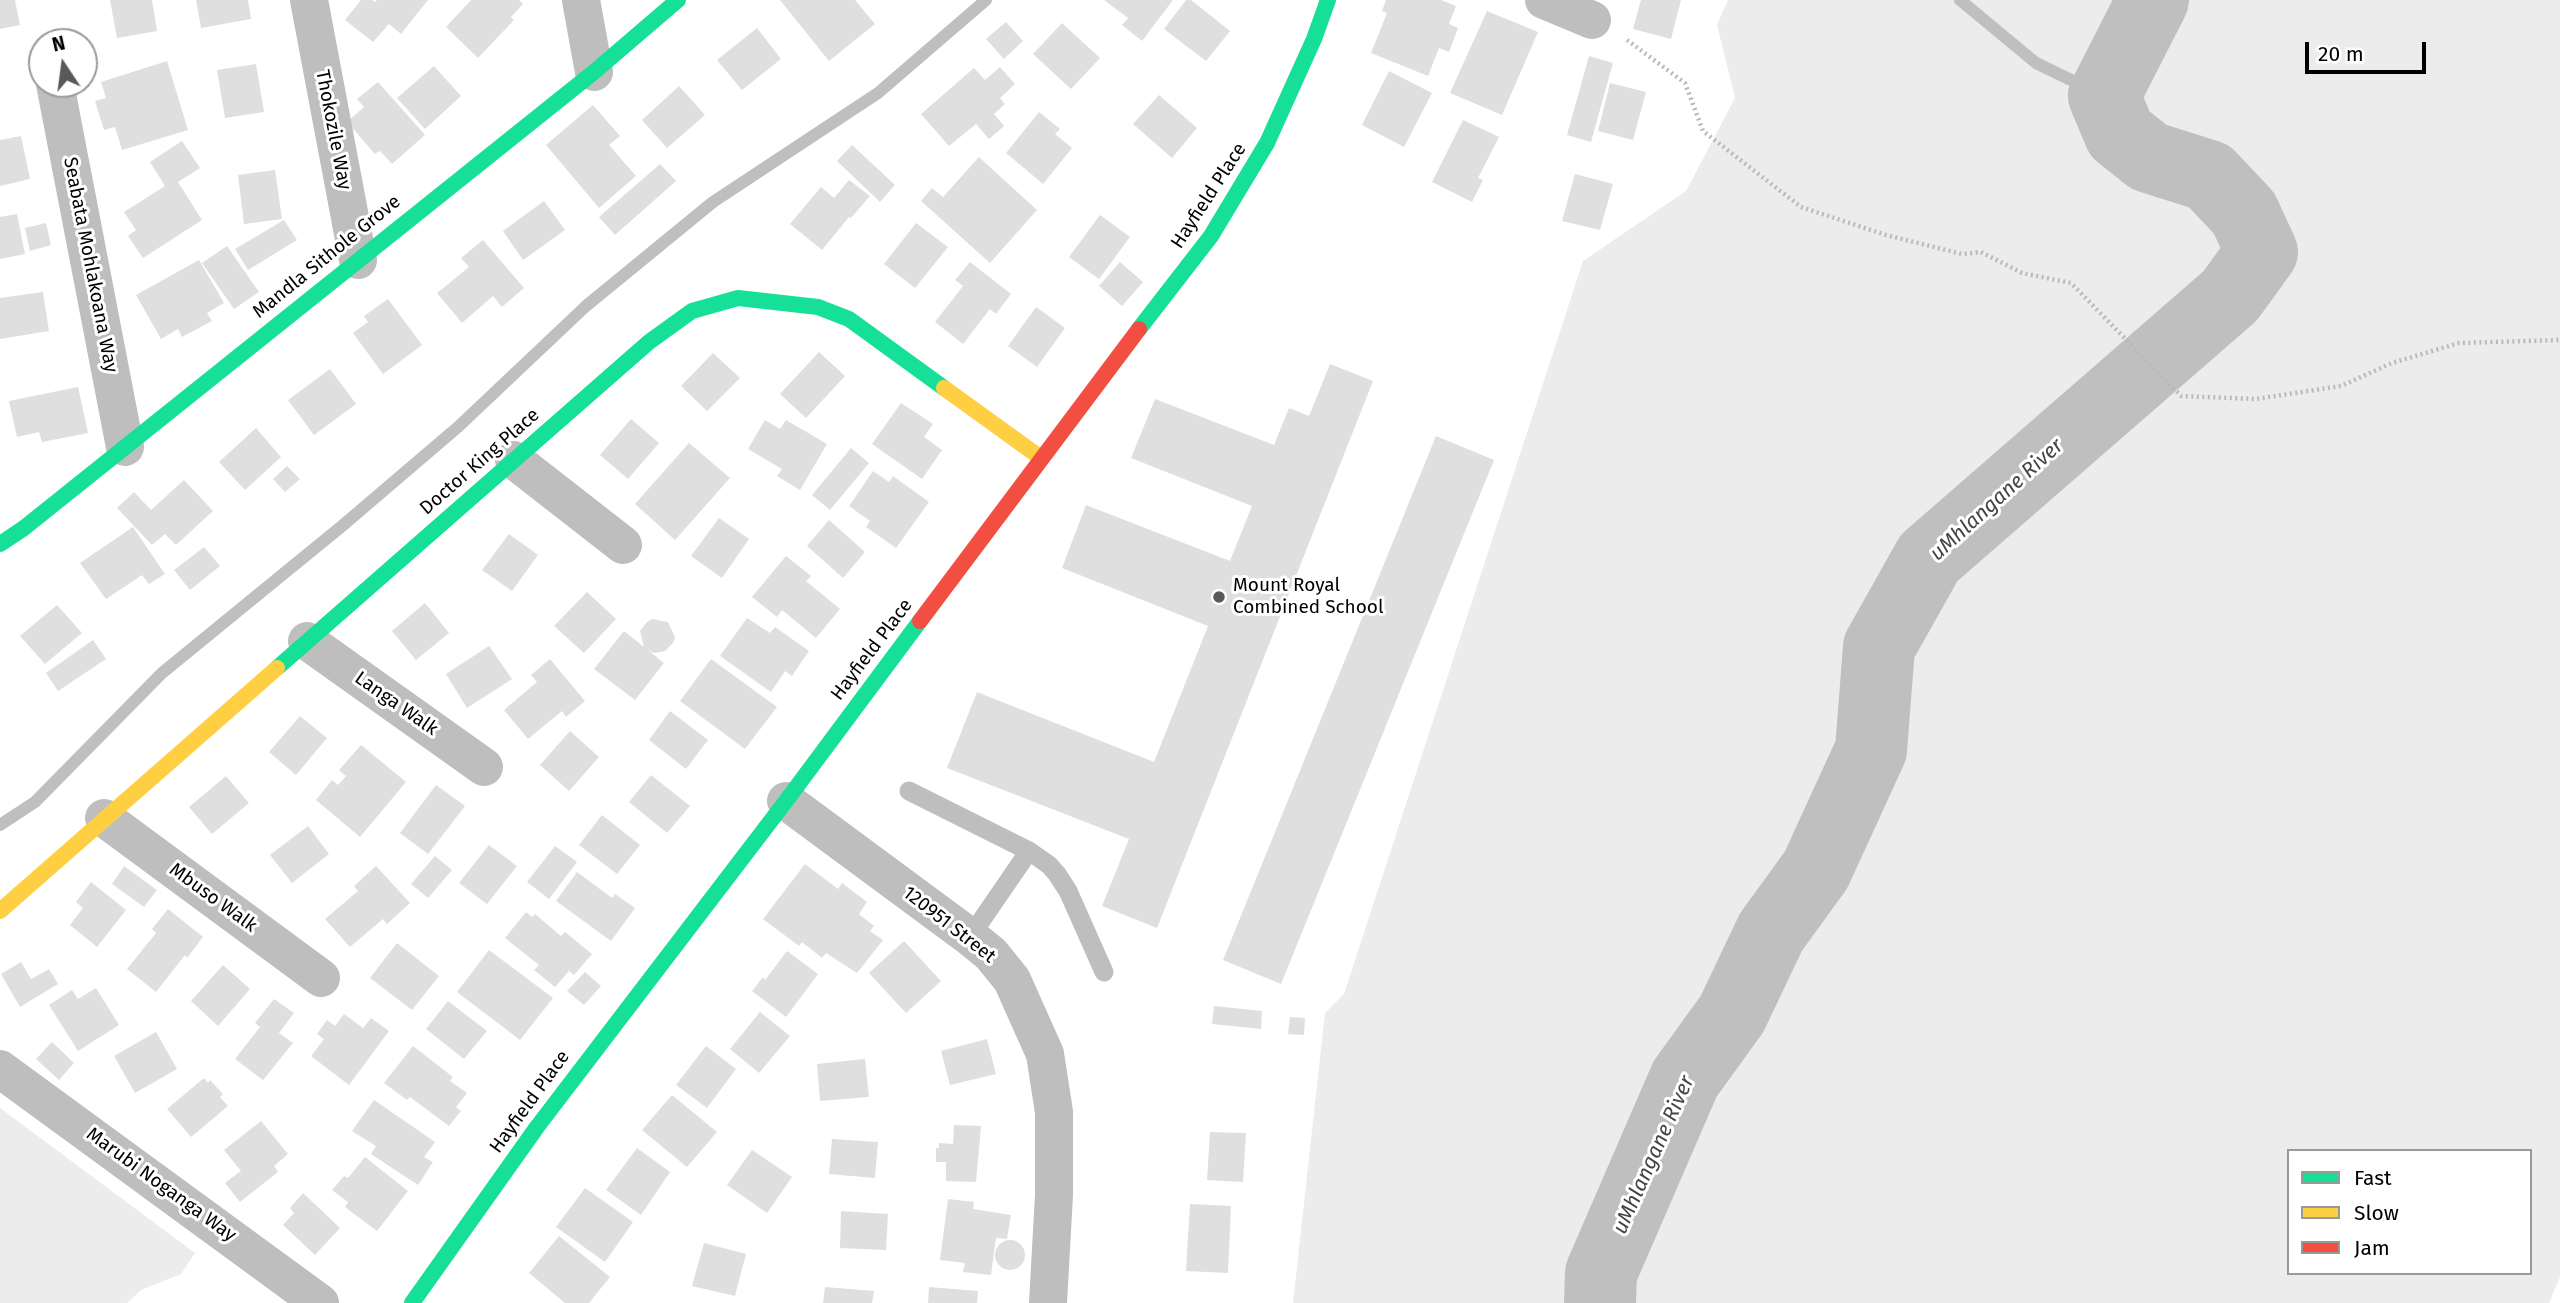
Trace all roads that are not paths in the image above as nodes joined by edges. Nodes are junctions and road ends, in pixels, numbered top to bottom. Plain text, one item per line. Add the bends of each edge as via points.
1 (309, 0) edge
2 (581, 0) edge
3 (678, 0) edge
4 (1328, 0) edge
5 (1544, 0) edge
6 (1592, 20) dead end
7 (594, 72) junction
8 (58, 98) edge
9 (358, 260) junction
10 (125, 447) junction
11 (1041, 458) junction
12 (514, 460) junction
13 (0, 544) edge
14 (623, 545) dead end
15 (307, 641) junction
16 (485, 767) dead end
17 (909, 791) dead end
18 (786, 802) junction
19 (104, 818) junction
20 (1030, 851) junction
21 (0, 911) edge
22 (970, 937) junction
23 (1104, 972) dead end
24 (321, 978) dead end
25 (0, 1069) edge
26 (320, 1303) edge
27 (412, 1303) edge
28 (1048, 1303) edge

1 - 9 street, Thokozile Way
2 - 7 street
3 - 7 street, Mandla Sithole Grove
4 - 11 street, Hayfield Place via 1268,143 1212,236
5 - 6 street
7 - 9 street, Mandla Sithole Grove
8 - 10 street, Seabata Mohlakoana Way
9 - 10 street, Mandla Sithole Grove
10 - 13 street, Mandla Sithole Grove
11 - 12 street, Doctor King Place via 849,319 818,307 738,298 692,311 649,342
11 - 18 street, Hayfield Place
12 - 14 street
12 - 15 street, Doctor King Place
15 - 16 street, Langa Walk
15 - 19 street, Doctor King Place
17 - 20 lane
18 - 22 street, 120951 Street
18 - 27 street, Hayfield Place via 537,1127
19 - 21 street, Doctor King Place
19 - 24 street, Mbuso Walk
20 - 22 lane
20 - 23 lane via 1049,864 1062,881
22 - 28 street, 120951 Street via 1012,980 1045,1054 1054,1112
25 - 26 street, Marubi Noganga Way

